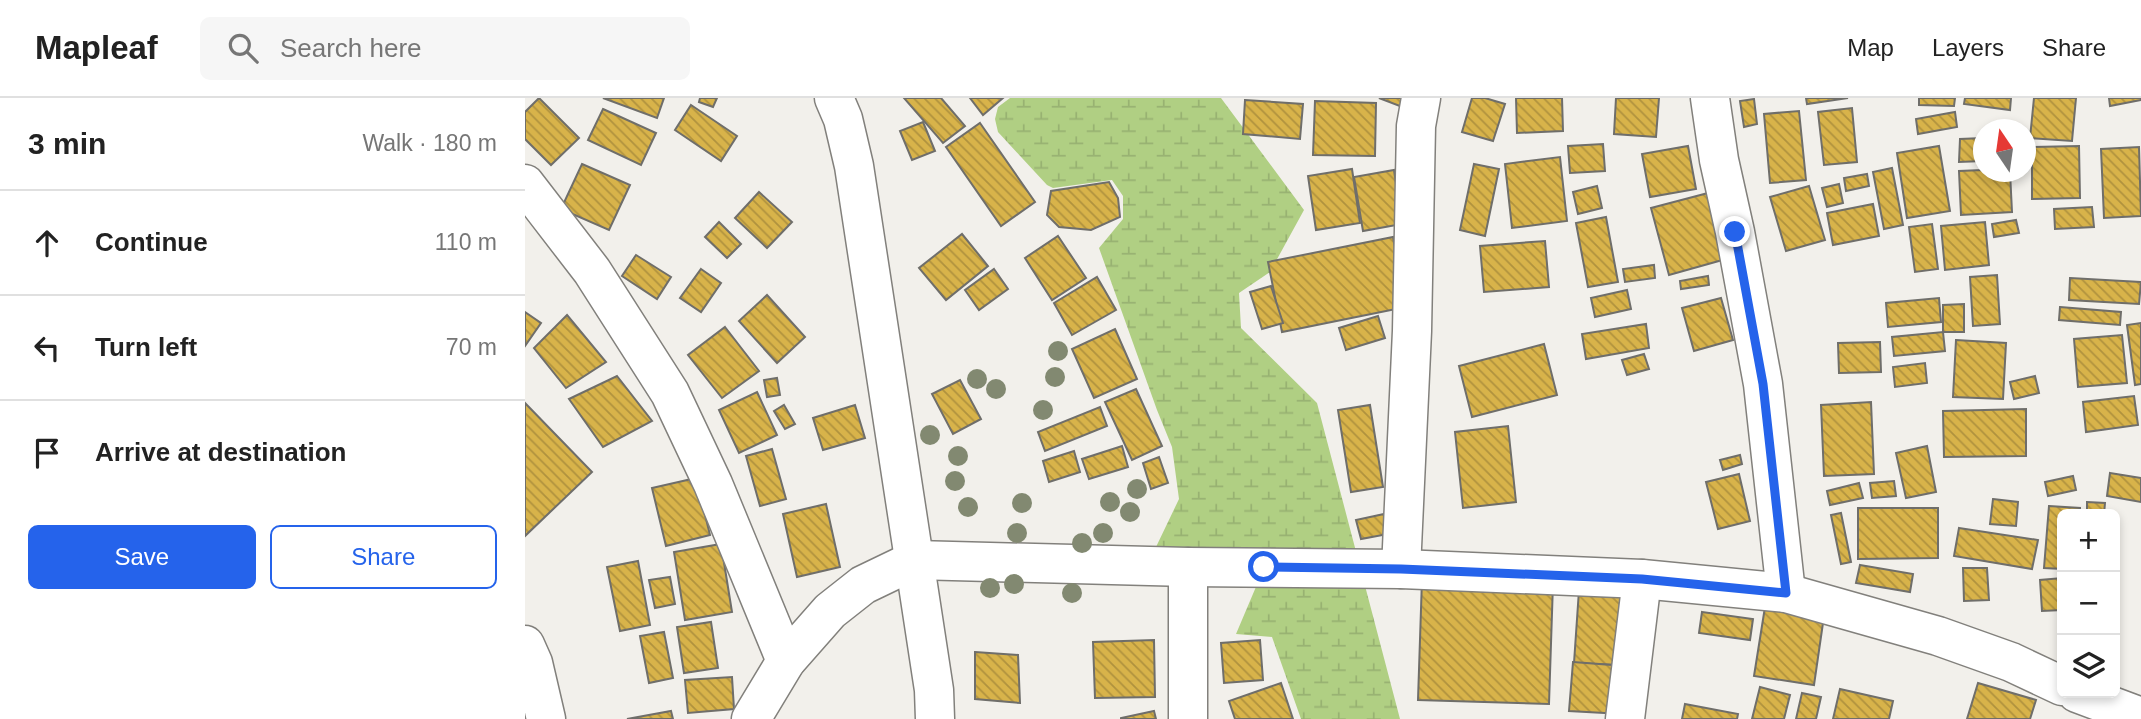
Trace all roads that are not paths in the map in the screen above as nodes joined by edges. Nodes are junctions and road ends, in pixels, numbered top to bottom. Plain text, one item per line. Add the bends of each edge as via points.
1 (834, 98) edge
2 (1421, 98) edge
3 (1710, 98) edge
4 (525, 184) edge
5 (915, 560) junction
6 (1188, 567) junction
7 (1401, 569) junction
8 (1642, 579) junction
9 (1786, 593) junction
10 (525, 645) edge
11 (786, 661) junction
12 (2057, 688) edge
13 (2074, 698) edge
14 (2141, 717) edge
15 (546, 719) edge
16 (751, 719) edge
17 (935, 719) edge
18 (1188, 719) edge
19 (1625, 719) edge

1 - 5 street via 853,166
2 - 7 street via 1416,126
3 - 9 street via 1763,384
4 - 11 street via 592,271 670,393
5 - 6 street
5 - 11 street via 863,585 830,611
5 - 17 street
6 - 7 street
6 - 18 street
7 - 8 street
8 - 9 street
8 - 19 street
9 - 12 street via 1938,636 2011,662
10 - 15 street
11 - 16 street
13 - 14 street

